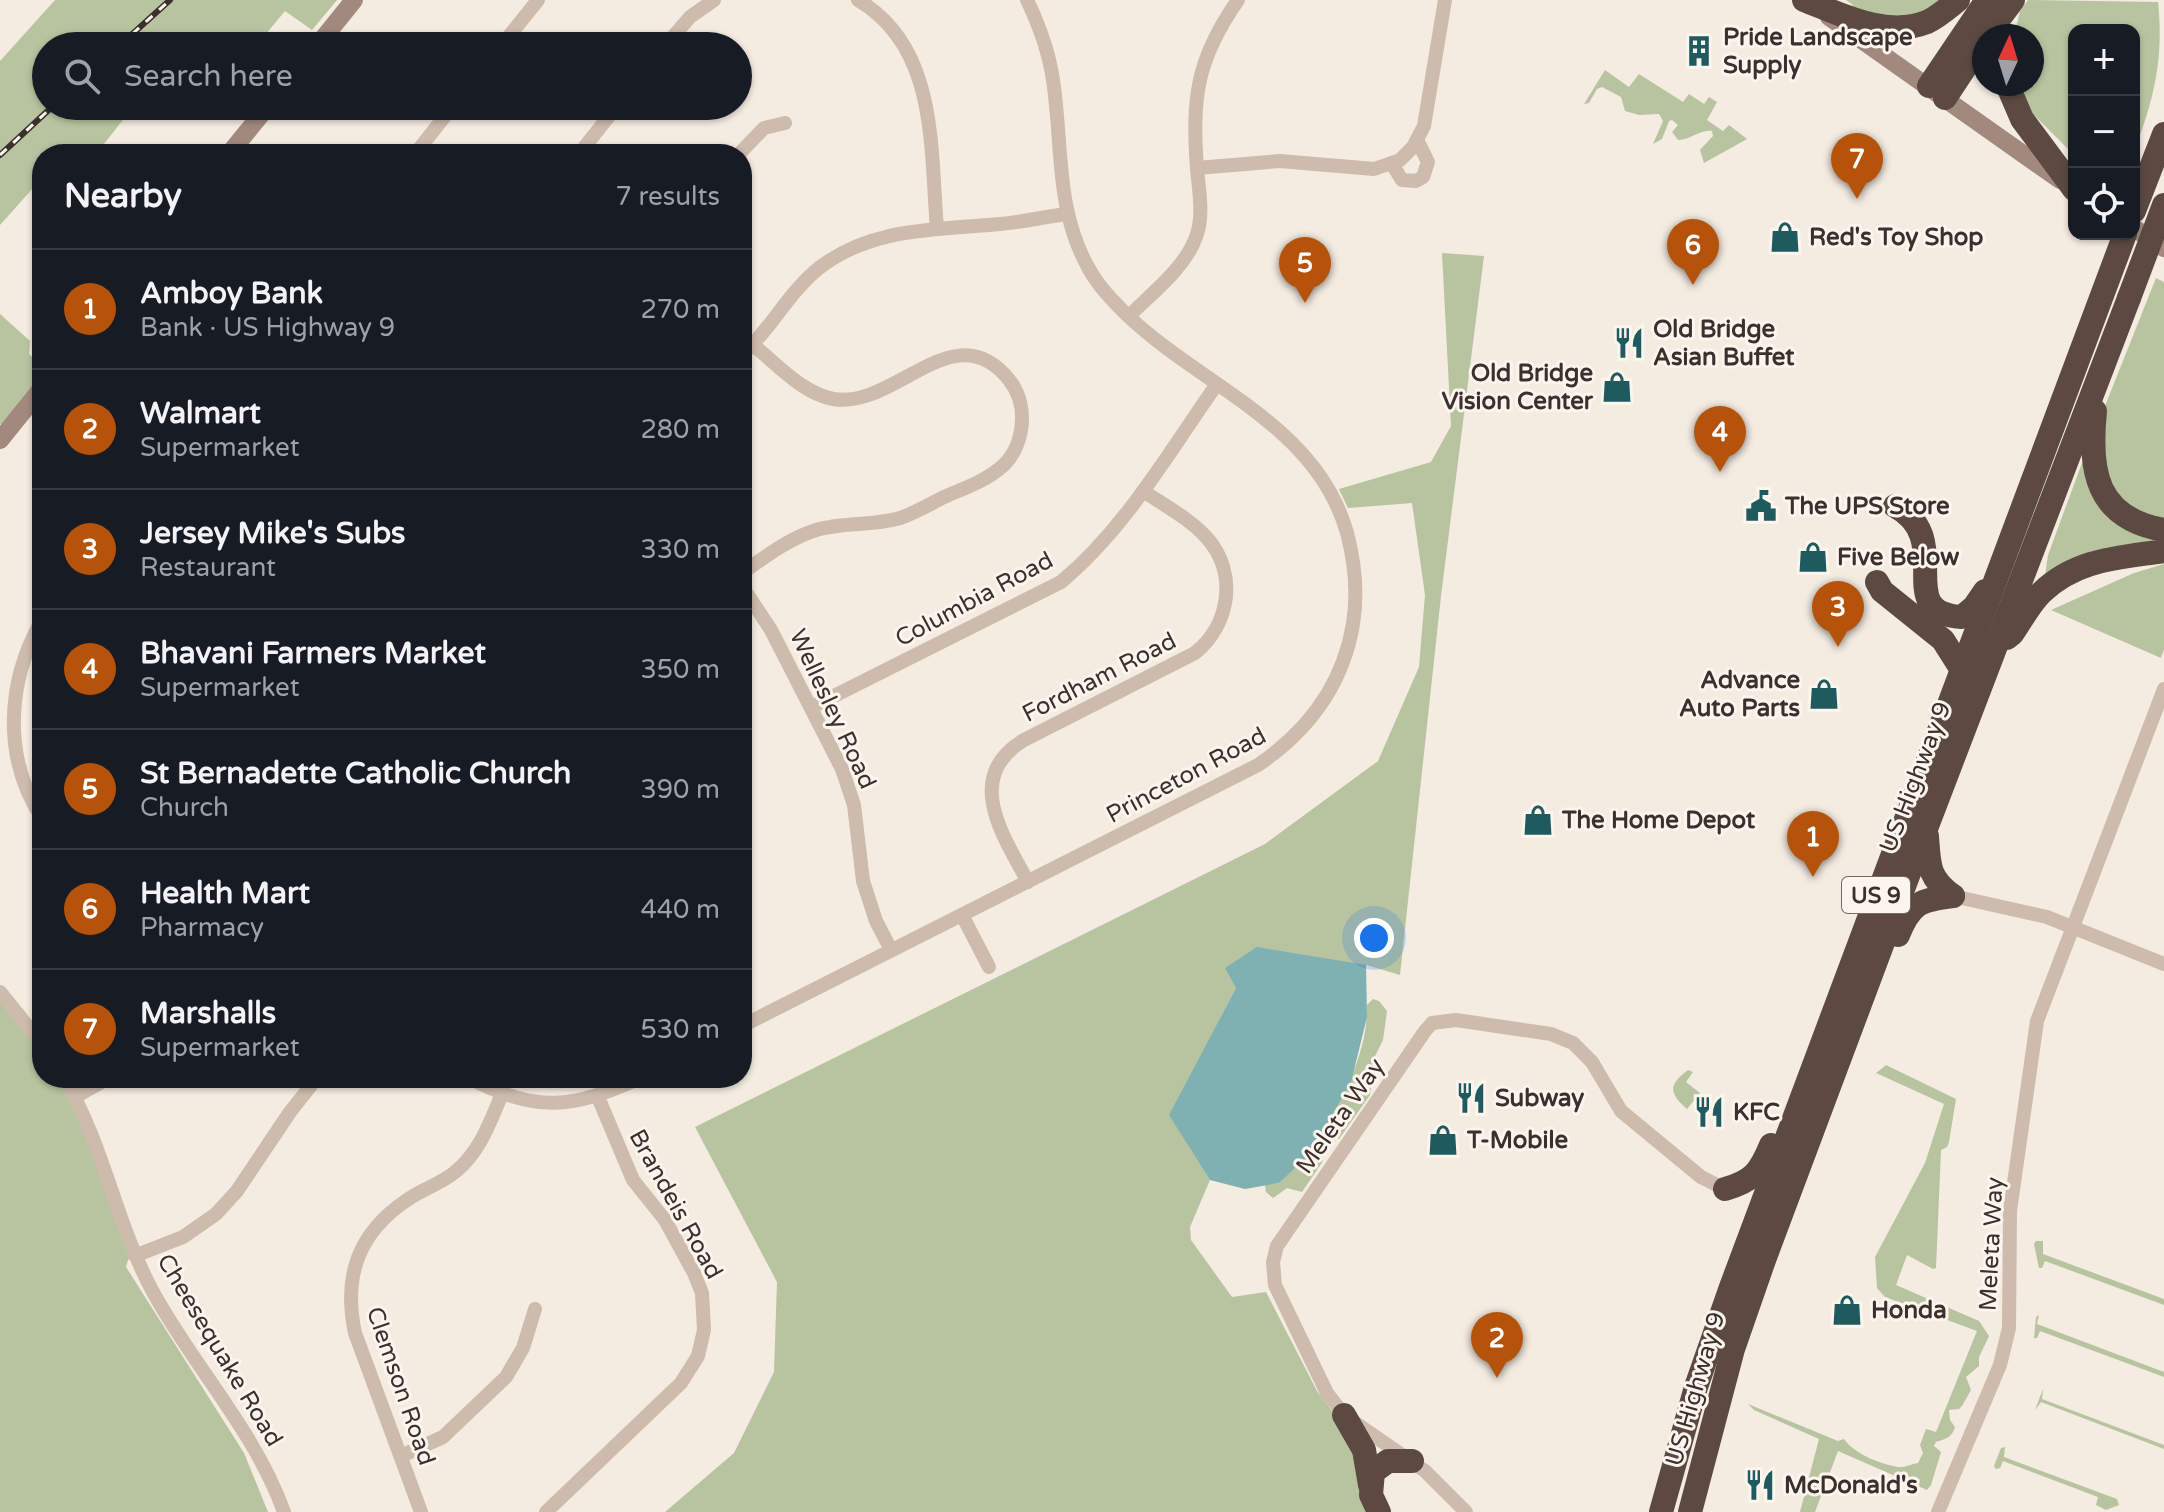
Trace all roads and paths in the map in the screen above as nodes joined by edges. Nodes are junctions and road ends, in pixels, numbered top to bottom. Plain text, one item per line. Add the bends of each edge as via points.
1 (354, 0) edge
2 (538, 0) edge
3 (714, 0) edge
4 (858, 0) edge
5 (1238, 0) edge
6 (1445, 0) edge
7 (1804, 0) edge
8 (1958, 0) edge
9 (1987, 0) edge
10 (2015, 0) edge
11 (1030, 1) edge
12 (1996, 24) edge
13 (2008, 24) edge
14 (328, 32) edge
15 (512, 32) edge
16 (677, 32) edge
17 (1972, 53) edge
18 (1937, 92) junction
19 (2012, 96) edge
20 (257, 120) edge
21 (442, 120) edge
22 (606, 120) edge
23 (785, 123) dead end
24 (2164, 134) edge
25 (1417, 140) junction
26 (237, 144) edge
27 (423, 144) edge
28 (587, 144) edge
29 (749, 144) edge
30 (1392, 164) junction
31 (1197, 168) junction
32 (2068, 181) edge
33 (2068, 185) edge
34 (2140, 195) edge
35 (2164, 205) edge
36 (1066, 214) junction
37 (937, 228) junction
38 (2140, 232) edge
39 (2123, 240) edge
40 (2164, 248) edge
41 (1129, 316) junction
42 (752, 345) edge
43 (752, 353) edge
44 (2097, 380) junction
45 (1217, 384) junction
46 (32, 400) edge
47 (0, 440) edge
48 (1143, 491) junction
49 (1895, 506) dead end
50 (2164, 530) edge
51 (2164, 551) edge
52 (752, 566) edge
53 (2000, 569) junction
54 (1877, 582) dead end
55 (752, 601) edge
56 (32, 640) edge
57 (1995, 647) junction
58 (1962, 670) junction
59 (2164, 689) edge
60 (812, 707) junction
61 (7, 730) edge
62 (32, 798) edge
63 (1926, 828) junction
64 (1028, 882) junction
65 (1953, 896) junction
66 (962, 915) junction
67 (2073, 928) junction
68 (891, 950) junction
69 (2164, 964) edge
70 (989, 967) dead end
71 (0, 992) edge
72 (1854, 1019) junction
73 (752, 1021) edge
74 (32, 1032) edge
75 (1826, 1032) junction
76 (70, 1088) edge
77 (91, 1088) edge
78 (309, 1088) edge
79 (490, 1088) edge
80 (618, 1088) edge
81 (502, 1094) junction
82 (75, 1097) junction
83 (598, 1097) junction
84 (1725, 1189) junction
85 (137, 1255) junction
86 (1731, 1287) junction
87 (535, 1309) dead end
88 (1344, 1415) junction
89 (401, 1456) junction
90 (1412, 1461) junction
91 (1370, 1485) junction
92 (284, 1512) edge
93 (421, 1512) edge
94 (546, 1512) edge
95 (1379, 1512) edge
96 (1466, 1512) edge
97 (1661, 1512) edge
98 (1690, 1512) edge
99 (1938, 1512) edge

1 - 14 street
2 - 15 street
3 - 16 street
4 - 37 street via 899,36 918,72
5 - 31 street via 1213,39 1199,77 1194,119
6 - 25 street
7 - 8 highway via 1880,26 1904,27 1935,18
7 - 18 street
9 - 18 highway
10 - 12 highway
10 - 13 highway
11 - 36 street, Princeton Road via 1053,77
17 - 18 highway
18 - 33 street
19 - 32 highway via 2022,119
20 - 26 street
21 - 27 street
22 - 28 street
23 - 29 street via 764,128
24 - 34 highway
25 - 30 street
25 - 30 street via 1428,162 1423,177 1402,180
30 - 31 street via 1364,169 1280,161
31 - 41 street via 1200,213 1195,241
35 - 44 highway, US Highway 9 / US 9, bridge
36 - 37 street
36 - 41 street, Princeton Road via 1095,279
37 - 42 street via 884,236 836,257 792,295
38 - 40 street
39 - 53 highway, US Highway 9 / US 9
41 - 45 street, Princeton Road
43 - 52 street via 822,396 843,400 870,395 944,358 976,358 1010,380 1022,424 1009,460 989,476 902,517 804,534
44 - 50 highway via 2092,450 2097,481 2127,517
44 - 57 highway, US Highway 9 / US 9
45 - 48 street, Columbia Road
45 - 64 street, Princeton Road via 1290,439 1334,498 1349,541 1355,583 1354,617 1344,657 1314,715 1280,750 1245,773
46 - 47 street
48 - 60 street, Columbia Road via 1090,558 1061,582
48 - 64 street, Fordham Road via 1200,531 1214,548 1227,582 1224,610 1212,637 1195,653 1024,740 1003,758 993,779 992,808
49 - 53 highway via 1911,515 1919,530 1926,549 1927,600 1939,613 1962,617
51 - 57 highway via 2085,564 2062,576
53 - 58 highway, US Highway 9 / US 9
54 - 58 highway via 1943,640
55 - 60 street, Wellesley Road
56 - 61 street
57 - 63 highway, US Highway 9 / US 9
58 - 75 highway, US Highway 9 / US 9
59 - 67 street
60 - 68 street, Wellesley Road via 849,789 863,881
61 - 62 street
63 - 65 highway via 1932,876
63 - 72 highway, US Highway 9 / US 9
64 - 66 street, Princeton Road
65 - 67 street
65 - 72 highway via 1919,903 1906,915 1888,960
66 - 68 street, Princeton Road
66 - 70 street
67 - 69 street
67 - 99 street, Meleta Way via 2033,1037 2010,1211 2009,1328 2000,1365
68 - 73 street, Princeton Road
71 - 74 street
72 - 98 highway, US Highway 9 / US 9 via 1733,1349
75 - 84 highway via 1802,1064 1764,1164 1745,1183
75 - 86 highway, US Highway 9 / US 9
76 - 82 street, Cheesequake Road
77 - 82 street
78 - 85 street via 216,1214 183,1237
79 - 81 street
80 - 83 street
81 - 83 street via 544,1103
81 - 89 street, Clemson Road via 477,1149 455,1172 380,1221 363,1242 357,1262 350,1309 355,1333
82 - 85 street, Cheesequake Road
83 - 94 street, Brandeis Road via 633,1180 665,1220 694,1273 702,1293 704,1330 698,1356 681,1383
84 - 86 highway via 1750,1215
84 - 88 street, Meleta Way via 1701,1177 1621,1111 1592,1062 1573,1043 1551,1034 1456,1020 1432,1023 1277,1246 1273,1262 1275,1285 1320,1381
85 - 92 street, Cheesequake Road via 154,1293 246,1434
86 - 97 highway, US Highway 9 / US 9
87 - 89 street via 523,1348 506,1377 443,1437
88 - 90 street, Meleta Way
88 - 91 highway via 1364,1450
89 - 93 street, Clemson Road
90 - 91 highway via 1382,1463
90 - 96 street, Meleta Way
91 - 95 highway

